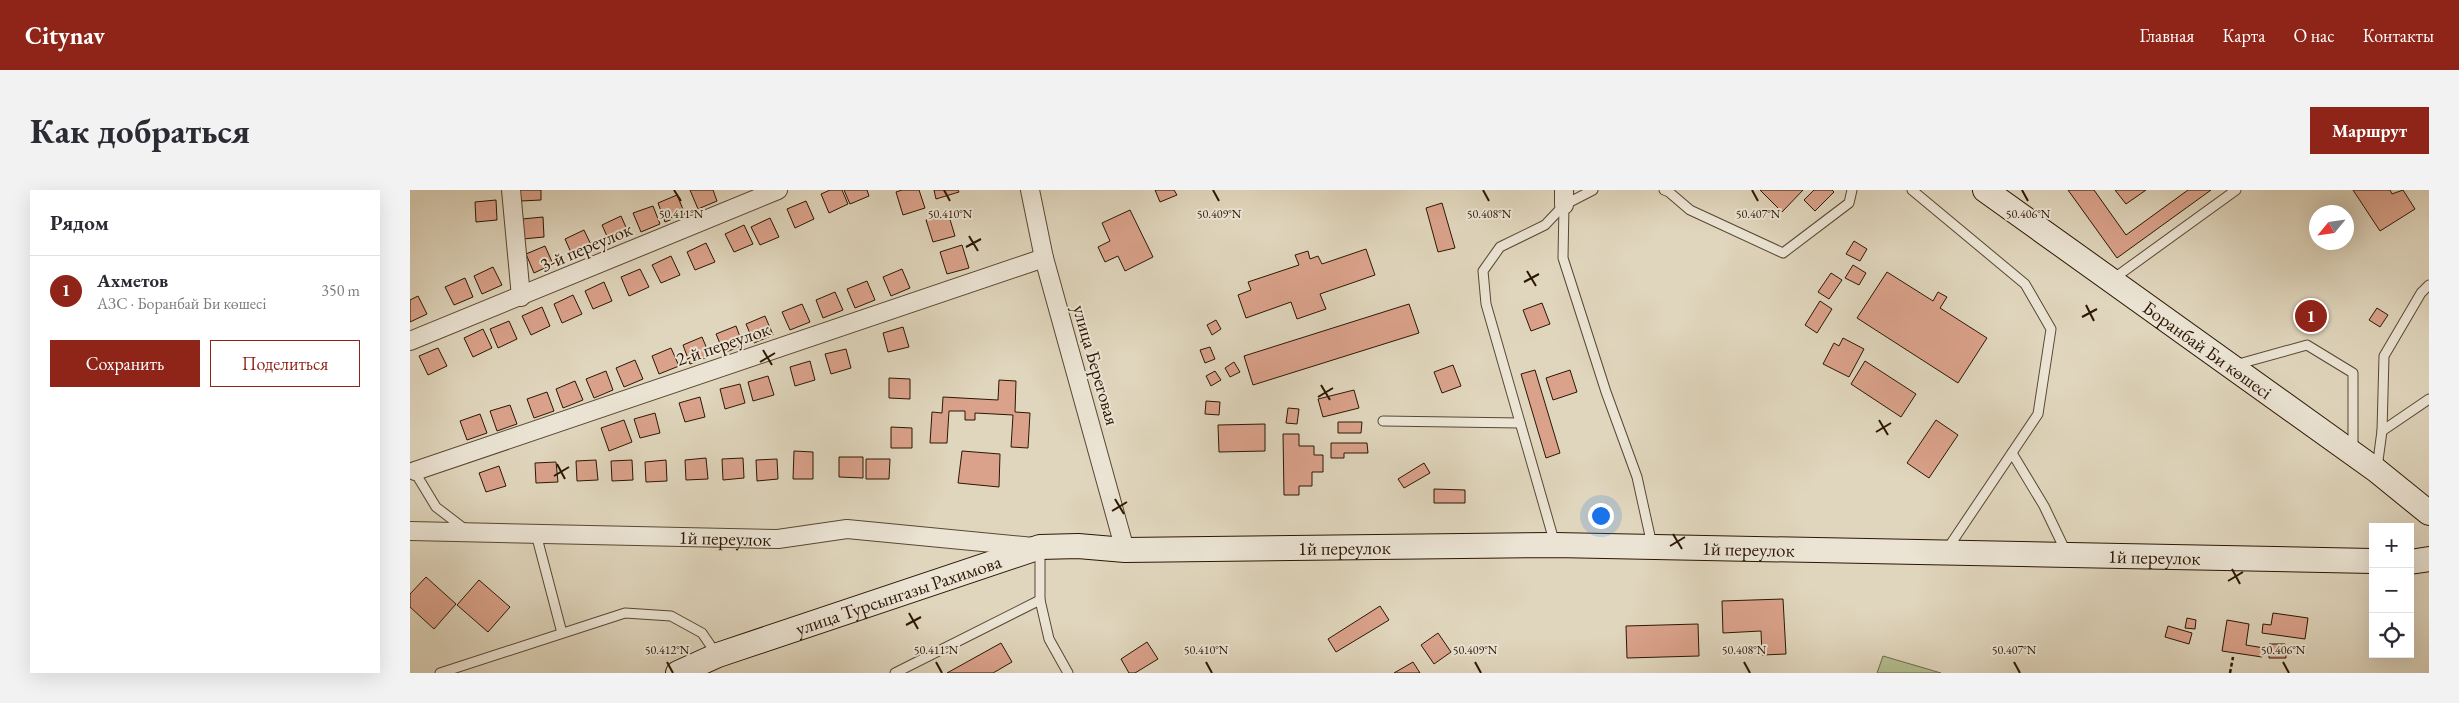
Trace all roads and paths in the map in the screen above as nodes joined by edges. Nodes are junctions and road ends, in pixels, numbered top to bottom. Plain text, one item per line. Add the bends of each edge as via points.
1 (511, 190) edge
2 (778, 190) edge
3 (1030, 190) edge
4 (1593, 190) edge
5 (1664, 190) edge
6 (1852, 190) edge
7 (1912, 190) edge
8 (1985, 190) edge
9 (2236, 190) edge
10 (1564, 198) edge
11 (1044, 258) junction
12 (2111, 281) junction
13 (2429, 285) edge
14 (521, 297) junction
15 (410, 341) edge
16 (2230, 366) junction
17 (2429, 399) edge
18 (1383, 421) dead end
19 (1520, 423) junction
20 (2382, 431) junction
21 (2012, 453) junction
22 (2353, 454) junction
23 (412, 469) edge
24 (2376, 470) junction
25 (2429, 513) edge
26 (410, 531) edge
27 (466, 531) junction
28 (536, 534) junction
29 (1555, 545) junction
30 (1652, 546) junction
31 (1040, 547) junction
32 (1126, 550) junction
33 (1945, 551) junction
34 (2067, 554) junction
35 (2429, 559) edge
36 (2369, 561) edge
37 (2414, 561) edge
38 (1040, 600) junction
39 (562, 633) junction
40 (718, 656) junction
41 (2233, 657) dead end
42 (440, 673) edge
43 (678, 673) edge
44 (895, 673) edge
45 (1068, 673) edge
46 (2230, 673) edge

1 - 14 street
2 - 14 street, 3-й переулок
3 - 11 street, улица Береговая
4 - 10 lane
5 - 6 lane via 1690,210 1783,253 1849,203
7 - 21 lane via 2025,284 2051,329 2038,414
8 - 12 street, Боранбай Би көшесі
9 - 12 lane
10 - 19 lane via 1545,225 1500,247 1483,271 1486,304
10 - 30 lane via 1563,258 1637,477
11 - 23 street, 2-й переулок
11 - 32 street, улица Береговая
12 - 16 street, Боранбай Би көшесі
13 - 20 lane via 2384,356
14 - 15 street, 3-й переулок
16 - 22 street, Боранбай Би көшесі
16 - 22 lane via 2306,345 2353,373
17 - 20 lane
18 - 19 lane
19 - 29 lane
20 - 24 lane
21 - 33 lane
21 - 34 lane via 2044,506
22 - 24 street, Боранбай Би көшесі
23 - 27 lane via 436,507
24 - 25 street, Боранбай Би көшесі
26 - 27 street, 1й переулок
27 - 28 street, 1й переулок
28 - 31 street, 1й переулок via 778,538 847,529
28 - 39 lane
29 - 30 street, 1й переулок
29 - 32 street, 1й переулок
30 - 33 street, 1й переулок
31 - 32 street, улица Турсынгазы Рахимова
31 - 38 lane
31 - 40 street, улица Турсынгазы Рахимова
33 - 34 street, 1й переулок
34 - 36 street, 1й переулок
35 - 37 street
38 - 44 lane
38 - 45 lane via 1049,639
39 - 40 lane via 625,613 671,616 702,633
39 - 42 lane
40 - 43 street, улица Турсынгазы Рахимова
41 - 46 path

